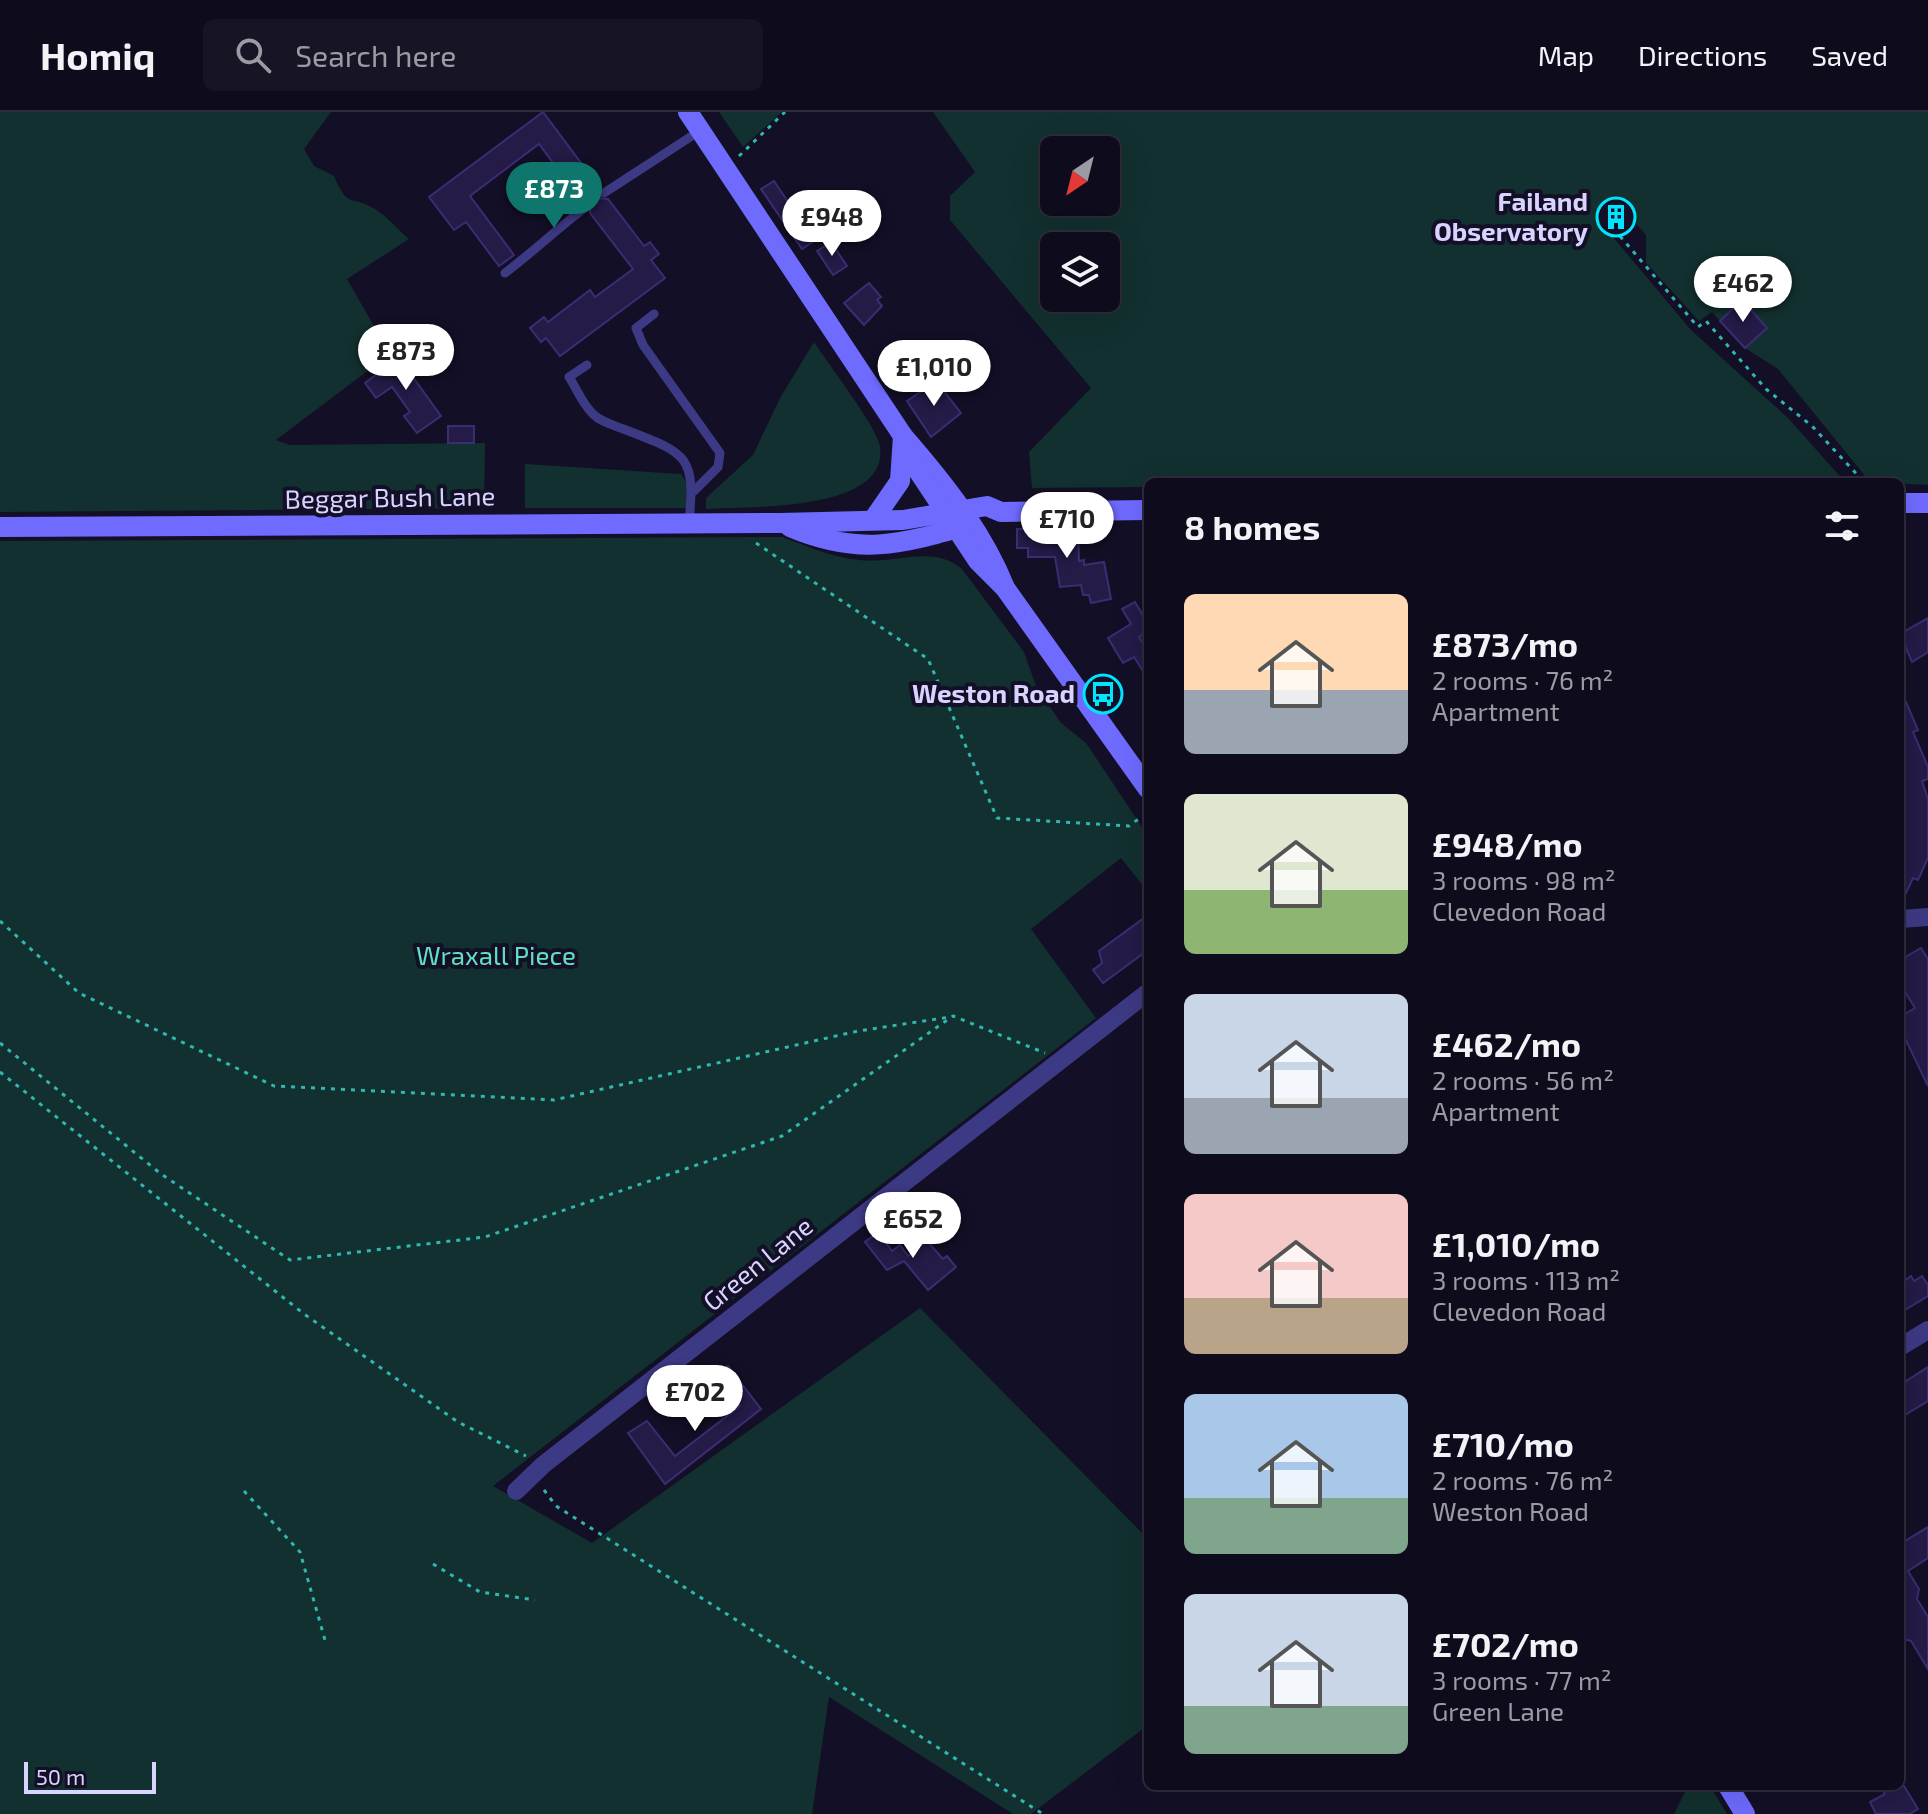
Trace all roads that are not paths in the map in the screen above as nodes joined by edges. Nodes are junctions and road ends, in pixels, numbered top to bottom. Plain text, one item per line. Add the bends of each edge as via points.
1 (688, 112) edge
2 (701, 130) junction
3 (604, 193) dead end
4 (586, 207) dead end
5 (505, 273) dead end
6 (654, 314) dead end
7 (587, 365) dead end
8 (903, 436) junction
9 (692, 493) junction
10 (1904, 503) edge
11 (1928, 503) edge
12 (1144, 510) edge
13 (873, 520) junction
14 (958, 520) junction
15 (689, 522) junction
16 (780, 523) junction
17 (0, 527) edge
18 (1144, 783) edge
19 (1928, 917) edge
20 (1904, 919) edge
21 (1144, 995) edge
22 (1928, 1330) edge
23 (1904, 1345) edge
24 (516, 1491) dead end
25 (1730, 1790) edge
26 (1745, 1814) edge

1 - 2 main road
2 - 3 lane
2 - 8 main road
4 - 5 lane
6 - 9 lane via 636,328 643,345 720,453 718,467
7 - 9 lane via 569,377 593,414 669,447 690,470
8 - 13 main road via 900,481
8 - 14 main road via 917,473
9 - 15 lane
10 - 11 main road
12 - 14 main road via 1001,512
13 - 14 main road, Beggar Bush Lane
13 - 16 main road, Beggar Bush Lane
14 - 16 main road, Beggar Bush Lane via 867,548
14 - 18 main road via 993,557 1005,588
15 - 16 main road, Beggar Bush Lane
15 - 17 main road, Beggar Bush Lane
19 - 20 street
21 - 24 street, Green Lane
22 - 23 street
25 - 26 main road

